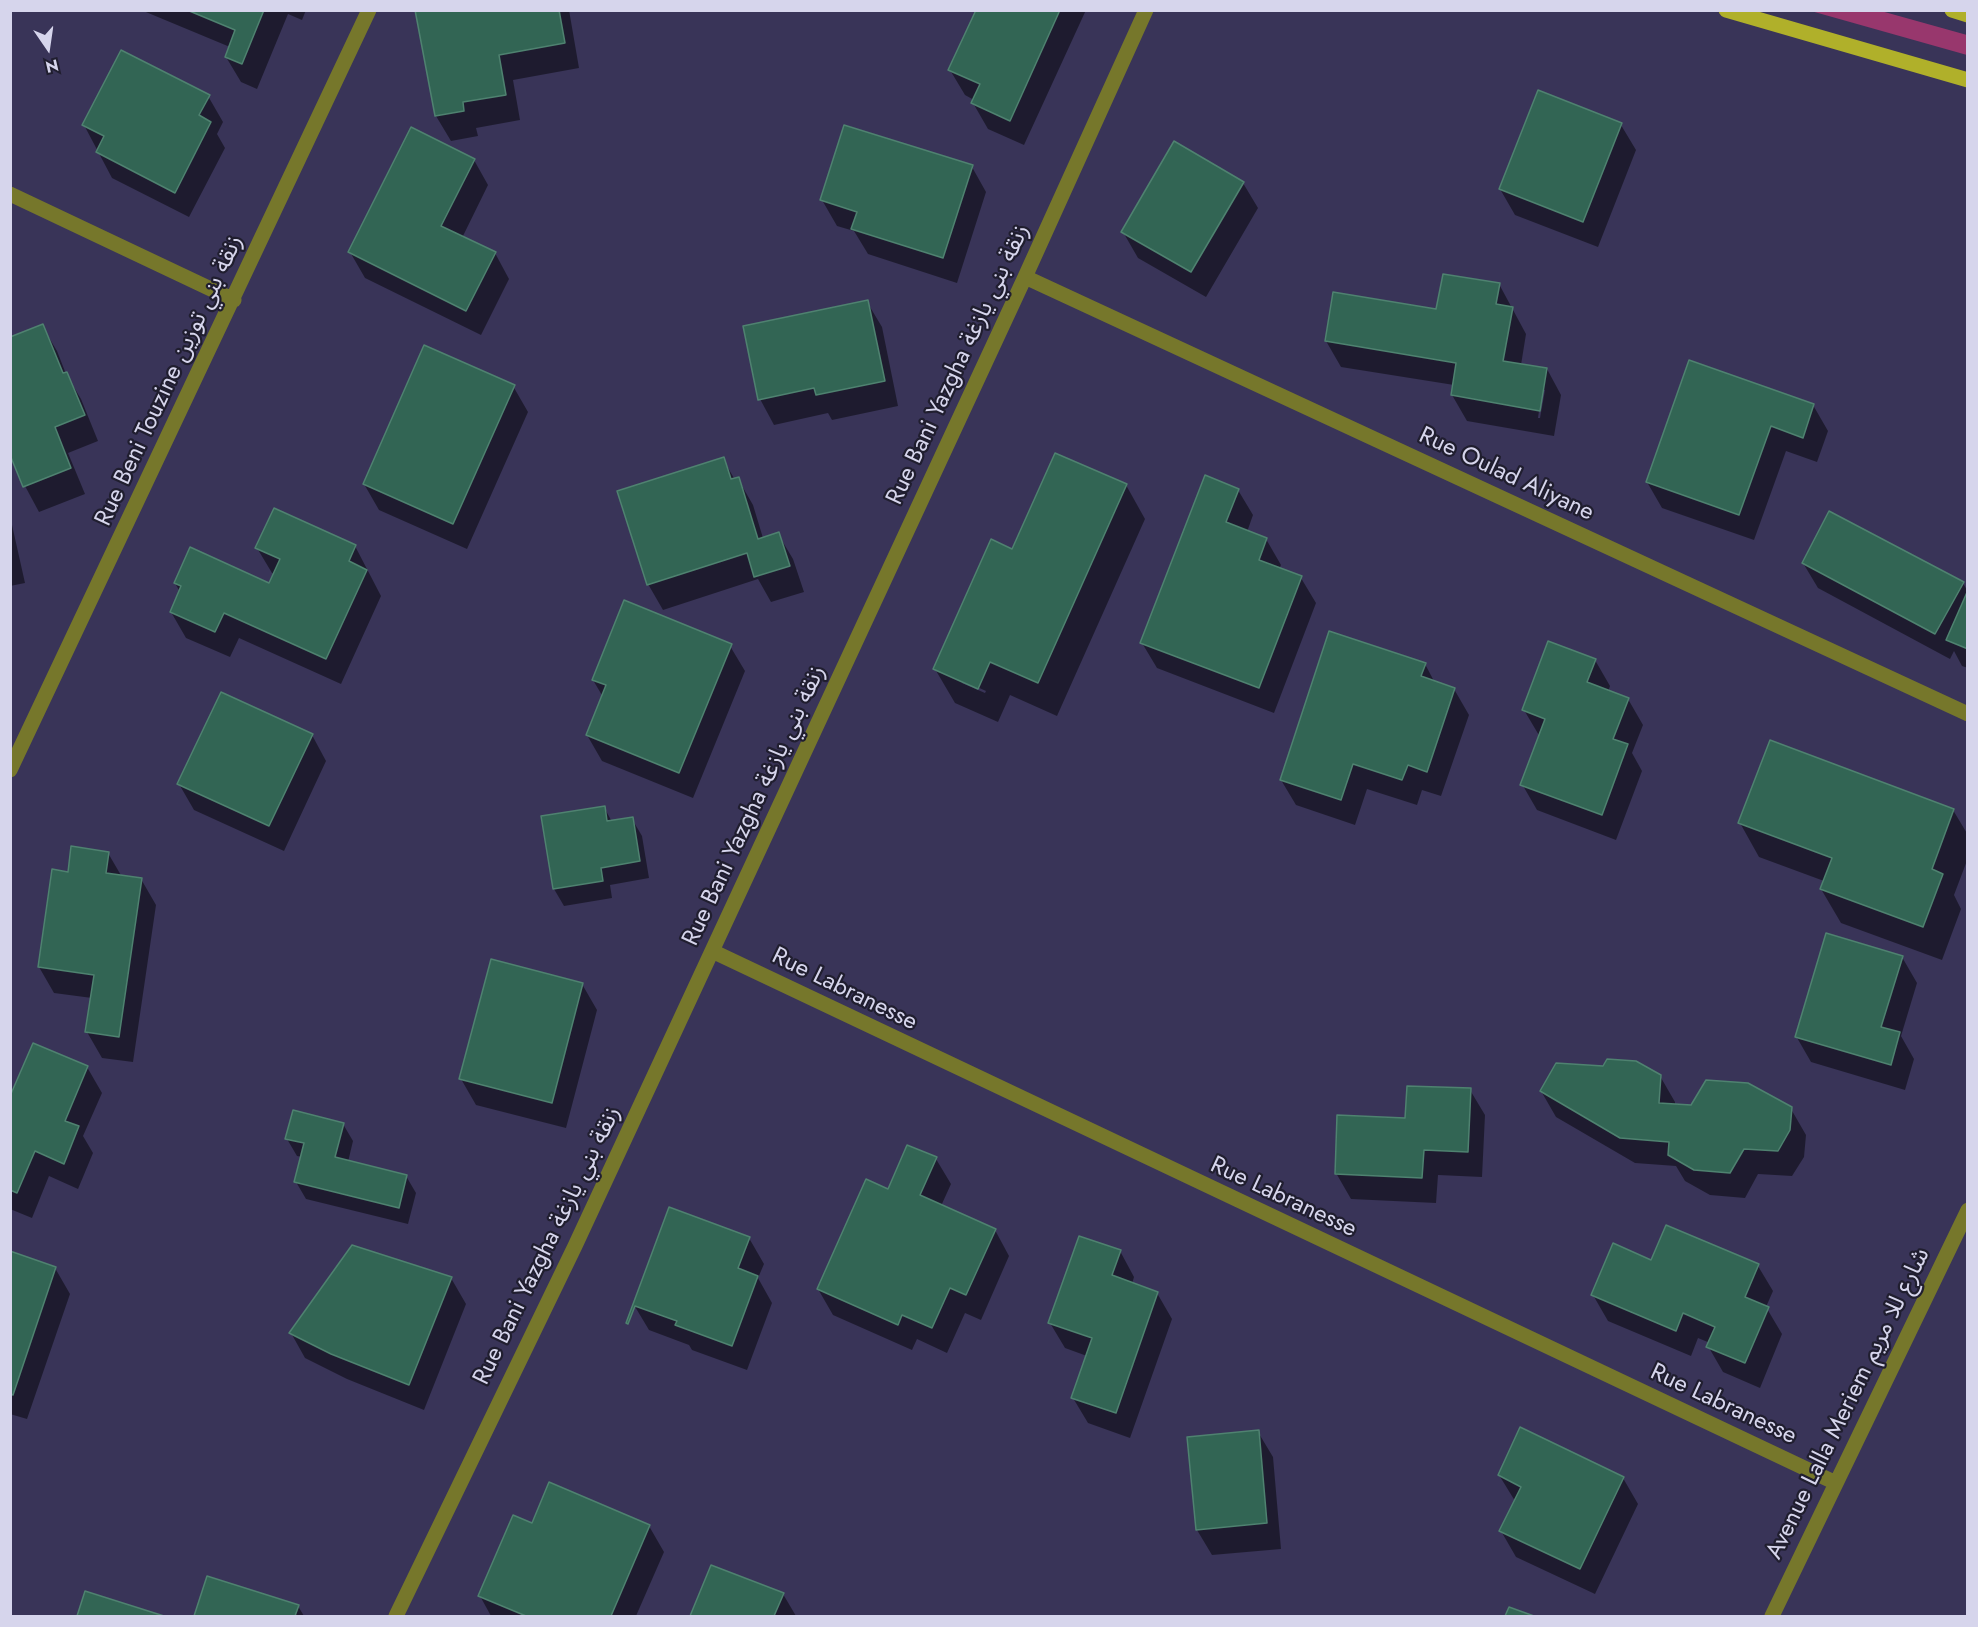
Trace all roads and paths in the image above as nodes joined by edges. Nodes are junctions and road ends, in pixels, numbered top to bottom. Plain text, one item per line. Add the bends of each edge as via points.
1 (369, 10) edge
2 (1146, 10) edge
3 (1726, 10) edge
4 (1952, 10) edge
5 (1968, 15) edge
6 (1968, 80) edge
7 (10, 194) edge
8 (1025, 277) junction
9 (234, 300) junction
10 (1968, 714) edge
11 (10, 770) edge
12 (712, 951) junction
13 (1968, 1210) edge
14 (1836, 1483) junction
15 (396, 1617) edge
16 (1772, 1617) edge

1 - 9 street, Rue Beni Touzine زنقة بني توزين
2 - 8 street, Rue Bani Yazgha زنقة بني يازغة
3 - 6 main road
4 - 5 main road
7 - 9 street
8 - 10 street, Rue Oulad Aliyane
8 - 12 street, Rue Bani Yazgha زنقة بني يازغة
9 - 11 street, Rue Beni Touzine زنقة بني توزين
12 - 14 street, Rue Labranesse
12 - 15 street, Rue Bani Yazgha زنقة بني يازغة
13 - 14 street, Avenue Lalla Meriem شارع للا مريم
14 - 16 street, Avenue Lalla Meriem شارع للا مريم

